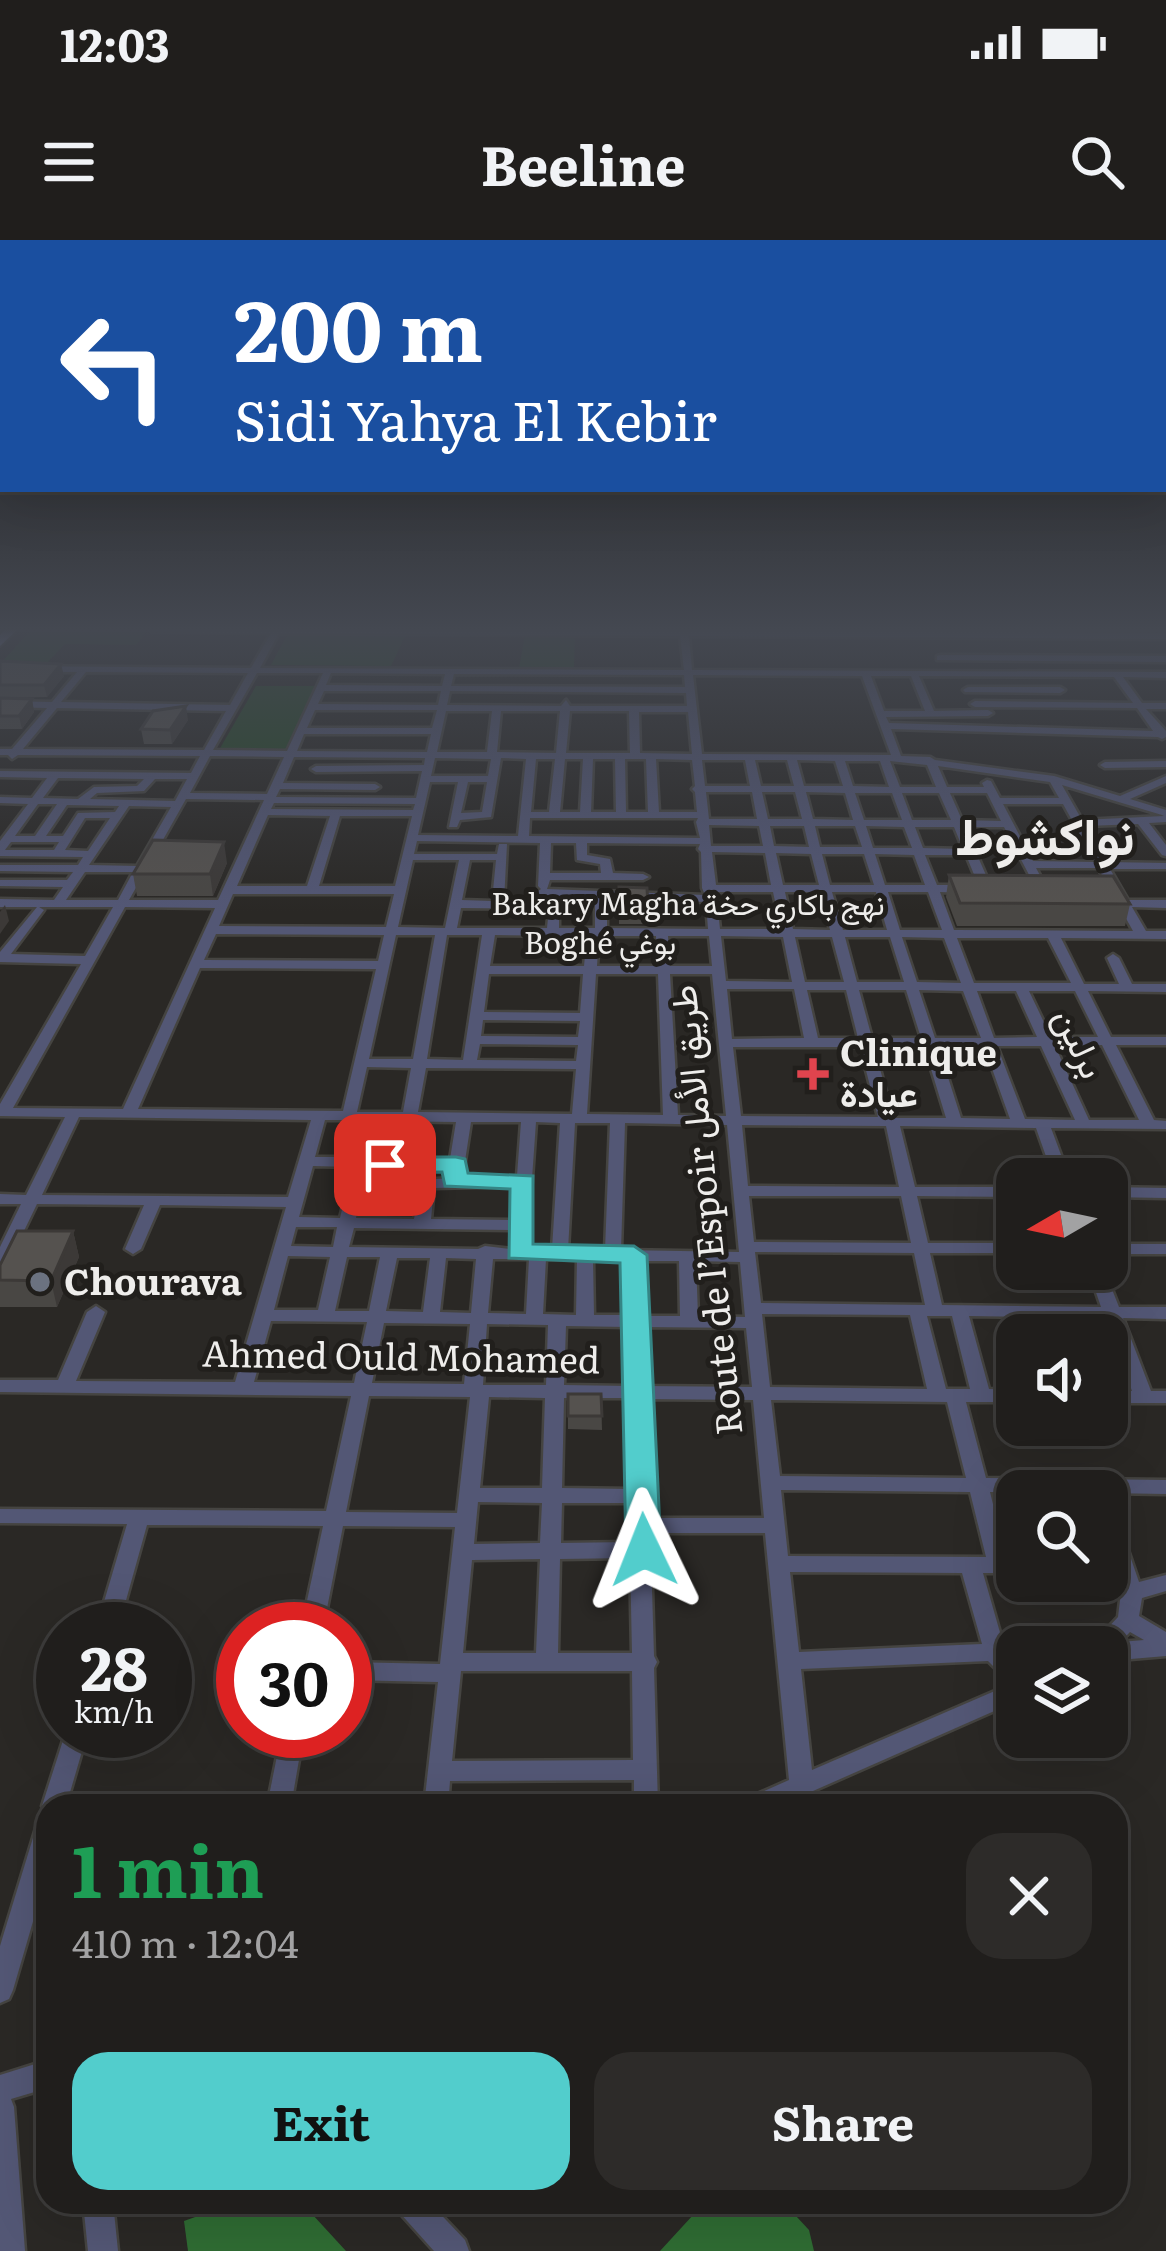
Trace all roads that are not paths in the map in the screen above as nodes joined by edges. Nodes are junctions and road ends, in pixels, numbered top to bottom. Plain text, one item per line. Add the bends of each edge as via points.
1 (40, 724) edge
2 (226, 724) edge
3 (304, 724) edge
4 (438, 724) edge
5 (496, 724) edge
6 (563, 724) edge
7 (634, 724) edge
8 (691, 724) edge
9 (1049, 724) edge
10 (886, 726) joint
11 (937, 726) junction
12 (301, 731) junction
13 (436, 731) junction
14 (348, 732) junction
15 (1054, 733) junction
16 (1164, 736) edge
17 (385, 740) dead end
18 (0, 752) edge
19 (15, 752) junction
20 (70, 753) junction
21 (208, 754) junction
22 (290, 755) junction
23 (322, 755) junction
24 (336, 755) junction
25 (494, 756) junction
26 (531, 756) junction
27 (558, 756) junction
28 (588, 757) junction
29 (620, 757) junction
30 (635, 757) junction
31 (651, 757) junction
32 (694, 757) junction
33 (749, 757) junction
34 (791, 757) junction
35 (839, 758) junction
36 (890, 758) junction
37 (930, 760) junction
38 (380, 762) junction
39 (945, 762) junction
40 (1166, 764) edge
41 (1105, 765) dead end
42 (978, 766) junction
43 (428, 768) junction
44 (316, 769) junction
45 (0, 772) edge
46 (53, 774) junction
47 (153, 775) junction
48 (196, 776) junction
49 (464, 779) junction
50 (493, 779) junction
51 (1054, 779) junction
52 (1166, 779) edge
53 (309, 786) junction
54 (375, 787) junction
55 (697, 789) junction
56 (756, 789) junction
57 (800, 789) junction
58 (849, 790) junction
59 (896, 790) junction
60 (942, 790) junction
61 (993, 795) junction
62 (1124, 798) junction
63 (270, 799) junction
64 (0, 800) edge
65 (182, 800) junction
66 (371, 801) junction
67 (1066, 801) junction
68 (35, 802) junction
69 (64, 802) junction
70 (126, 803) junction
71 (419, 807) junction
72 (81, 809) junction
73 (336, 812) junction
74 (654, 814) junction
75 (55, 815) junction
76 (117, 815) junction
77 (525, 815) junction
78 (554, 815) junction
79 (585, 815) junction
80 (620, 815) junction
81 (1166, 816) edge
82 (455, 817) junction
83 (700, 818) junction
84 (1142, 821) junction
85 (763, 823) junction
86 (860, 823) junction
87 (909, 823) junction
88 (1078, 823) junction
89 (808, 824) junction
90 (957, 824) junction
91 (1008, 824) junction
92 (412, 838) junction
93 (450, 838) junction
94 (38, 839) junction
95 (67, 839) junction
96 (504, 839) junction
97 (523, 839) junction
98 (546, 839) junction
99 (582, 840) junction
100 (642, 840) junction
101 (703, 845) junction
102 (2, 848) edge
103 (769, 850) junction
104 (815, 850) junction
105 (867, 850) junction
106 (918, 851) junction
107 (969, 852) junction
108 (1166, 853) edge
109 (57, 854) junction
110 (92, 854) junction
111 (408, 857) junction
112 (465, 857) junction
113 (502, 857) junction
114 (1029, 865) junction
115 (1102, 865) junction
116 (1166, 866) edge
117 (0, 868) edge
118 (16, 868) junction
119 (82, 868) junction
120 (143, 869) junction
121 (545, 876) junction
122 (607, 877) junction
123 (643, 877) junction
124 (72, 884) junction
125 (2, 885) edge
126 (1023, 888) edge
127 (1041, 888) junction
128 (776, 889) junction
129 (825, 889) junction
130 (931, 889) junction
131 (986, 889) junction
132 (1004, 889) edge
133 (1059, 889) edge
134 (1096, 889) edge
135 (1115, 889) junction
136 (229, 890) junction
137 (312, 890) junction
138 (400, 890) junction
139 (877, 890) junction
140 (601, 893) junction
141 (708, 894) junction
142 (643, 897) junction
143 (547, 901) junction
144 (1123, 903) junction
145 (57, 904) junction
146 (455, 904) junction
147 (1166, 904) edge
148 (498, 905) junction
149 (0, 906) edge
150 (121, 907) junction
151 (221, 908) junction
152 (38, 910) junction
153 (391, 930) junction
154 (211, 931) junction
155 (446, 931) junction
156 (489, 931) junction
157 (554, 932) junction
158 (597, 932) junction
159 (662, 932) junction
160 (712, 932) junction
161 (787, 932) junction
162 (836, 932) junction
163 (894, 933) junction
164 (948, 933) junction
165 (1052, 933) junction
166 (1141, 934) junction
167 (1166, 935) edge
168 (1, 958) edge
169 (1114, 958) dead end
170 (89, 960) junction
171 (196, 964) junction
172 (383, 965) junction
173 (483, 970) junction
174 (590, 971) junction
175 (665, 972) junction
176 (717, 978) junction
177 (799, 986) junction
178 (850, 986) junction
179 (911, 986) junction
180 (968, 986) junction
181 (1021, 987) junction
182 (1082, 988) junction
183 (1128, 988) junction
184 (1166, 988) edge
185 (478, 1011) junction
186 (588, 1012) junction
187 (473, 1040) junction
188 (586, 1041) junction
189 (929, 1041) junction
190 (988, 1041) junction
191 (1046, 1041) junction
192 (1109, 1041) junction
193 (1166, 1041) edge
194 (812, 1042) junction
195 (866, 1042) junction
196 (724, 1043) junction
197 (361, 1063) junction
198 (419, 1063) junction
199 (470, 1063) junction
200 (583, 1065) junction
201 (1, 1112) edge
202 (74, 1113) junction
203 (128, 1114) junction
204 (319, 1116) junction
205 (349, 1116) junction
206 (371, 1117) junction
207 (410, 1117) junction
208 (464, 1118) junction
209 (529, 1118) junction
210 (574, 1119) junction
211 (618, 1119) junction
212 (671, 1120) junction
213 (732, 1121) junction
214 (890, 1122) junction
215 (955, 1123) junction
216 (1019, 1124) junction
217 (1042, 1124) junction
218 (1084, 1124) junction
219 (1158, 1125) edge
220 (1054, 1158) edge
221 (306, 1161) junction
222 (363, 1163) junction
223 (455, 1173) junction
224 (524, 1181) junction
225 (741, 1191) junction
226 (906, 1192) junction
227 (996, 1192) edge
228 (1128, 1192) edge
229 (1166, 1192) edge
230 (0, 1199) edge
231 (32, 1199) junction
232 (154, 1200) junction
233 (295, 1202) junction
234 (289, 1222) junction
235 (346, 1222) junction
236 (422, 1223) junction
237 (521, 1225) junction
238 (919, 1246) junction
239 (996, 1248) edge
240 (1166, 1249) edge
241 (133, 1250) dead end
242 (1128, 1250) edge
243 (280, 1251) junction
244 (341, 1251) junction
245 (391, 1251) junction
246 (439, 1251) junction
247 (485, 1251) junction
248 (529, 1252) junction
249 (747, 1252) junction
250 (560, 1253) junction
251 (585, 1253) junction
252 (623, 1254) junction
253 (687, 1256) junction
254 (0, 1264) edge
255 (1104, 1290) edge
256 (926, 1310) junction
257 (958, 1310) junction
258 (96, 1312) dead end
259 (1112, 1312) junction
260 (1166, 1313) edge
261 (263, 1315) junction
262 (326, 1316) junction
263 (377, 1316) junction
264 (753, 1316) junction
265 (431, 1317) junction
266 (478, 1318) junction
267 (534, 1320) junction
268 (557, 1321) junction
269 (585, 1321) junction
270 (635, 1323) junction
271 (689, 1323) junction
272 (0, 1386) edge
273 (65, 1386) junction
274 (243, 1388) junction
275 (360, 1389) junction
276 (477, 1390) junction
277 (554, 1391) junction
278 (638, 1392) junction
279 (762, 1393) junction
280 (946, 1395) junction
281 (981, 1395) junction
282 (996, 1395) edge
283 (1128, 1397) edge
284 (1144, 1397) junction
285 (1166, 1397) edge
286 (773, 1484) junction
287 (981, 1485) junction
288 (996, 1486) edge
289 (1166, 1487) edge
290 (1128, 1488) edge
291 (469, 1495) junction
292 (551, 1496) junction
293 (642, 1496) junction
294 (0, 1516) edge
295 (334, 1518) junction
296 (139, 1519) junction
297 (466, 1520) junction
298 (776, 1525) junction
299 (643, 1526) junction
300 (996, 1529) edge
301 (644, 1550) junction
302 (550, 1551) junction
303 (463, 1552) junction
304 (779, 1564) junction
305 (970, 1565) junction
306 (996, 1565) edge
307 (1166, 1583) edge
308 (1128, 1586) edge
309 (1132, 1592) junction
310 (115, 1602) edge
311 (317, 1602) edge
312 (1128, 1620) junction
313 (1123, 1626) edge
314 (996, 1629) edge
315 (1166, 1645) edge
316 (1128, 1647) edge
317 (996, 1653) edge
318 (788, 1661) junction
319 (547, 1662) junction
320 (646, 1662) junction
321 (451, 1668) junction
322 (372, 1670) edge
323 (996, 1699) edge
324 (68, 1758) edge
325 (288, 1758) edge
326 (645, 1770) junction
327 (441, 1771) junction
328 (801, 1782) junction
329 (58, 1794) edge
330 (281, 1794) edge
331 (438, 1794) edge
332 (646, 1794) edge
333 (778, 1794) edge
334 (36, 1868) edge
335 (0, 1990) edge
336 (36, 2078) edge
337 (0, 2089) edge
338 (0, 2107) edge
339 (99, 2214) edge
340 (420, 2214) edge
341 (10, 2251) edge
342 (104, 2251) edge
343 (454, 2251) edge

1 - 19 street
2 - 21 street
3 - 12 street
4 - 13 street
5 - 25 street
6 - 27 street
7 - 30 street
8 - 32 street, Route de l’Espoir طريق الأمل
9 - 15 street
10 - 11 street
10 - 36 street
11 - 15 street
11 - 39 street
12 - 14 street
12 - 22 street
13 - 14 street
13 - 43 street
14 - 24 street
15 - 16 street
17 - 38 street
18 - 19 street
19 - 20 street
19 - 45 street
20 - 21 street
20 - 46 street
21 - 22 street
21 - 48 street
22 - 23 street
22 - 63 street
23 - 24 street
23 - 44 street
24 - 38 street
25 - 26 street
25 - 43 street
25 - 50 street
26 - 27 street
26 - 77 street
27 - 28 street
27 - 78 street
28 - 29 street
28 - 79 street
29 - 30 street
29 - 80 street
30 - 31 street
31 - 32 street
31 - 74 street
32 - 33 street
32 - 55 street, Route de l’Espoir طريق الأمل
33 - 34 street
33 - 56 street
34 - 35 street
34 - 57 street
35 - 36 street
35 - 58 street
36 - 37 street
36 - 59 street
37 - 39 street
37 - 60 street
38 - 43 street
38 - 44 street
38 - 54 street
39 - 42 street
40 - 41 street
42 - 51 street
42 - 61 street
43 - 49 street
43 - 71 street
44 - 53 street
45 - 46 street
46 - 47 street
46 - 68 street
47 - 48 street
47 - 72 street via 140,789 94,790
48 - 65 street
49 - 50 street
49 - 82 street
50 - 82 street via 487,815
51 - 62 street
51 - 67 street
52 - 62 street
53 - 54 street
53 - 63 street
54 - 66 street
55 - 56 street
55 - 83 street, Route de l’Espoir طريق الأمل
56 - 57 street
56 - 85 street
57 - 58 street
57 - 89 street
58 - 59 street
58 - 86 street
59 - 60 street
59 - 87 street
60 - 61 street
60 - 90 street
61 - 67 street
61 - 91 street
62 - 81 street
63 - 65 street
63 - 66 street
63 - 73 street
63 - 136 street
64 - 68 street
65 - 70 street
65 - 120 street
66 - 71 street
67 - 88 street
68 - 69 street
68 - 102 street
69 - 72 street
69 - 75 street
70 - 72 street
70 - 76 street
71 - 73 street
71 - 92 street
72 - 75 street
72 - 76 street
72 - 95 street
73 - 137 street
74 - 80 street
74 - 83 street
75 - 94 street
76 - 110 street
77 - 78 street
77 - 97 street
78 - 79 street
79 - 80 street
81 - 84 street
82 - 93 street
83 - 85 street
83 - 101 street, Route de l’Espoir طريق الأمل
84 - 88 street
84 - 108 street
85 - 89 street
85 - 103 street
86 - 87 street
86 - 89 street
86 - 105 street
87 - 90 street
87 - 106 street
88 - 115 street
89 - 104 street
90 - 91 street
90 - 107 street
91 - 114 street
92 - 93 street
92 - 111 street
93 - 96 street
94 - 95 street
94 - 102 street
95 - 109 street
96 - 97 street
96 - 113 street
97 - 98 street
98 - 99 street
98 - 121 street
99 - 100 street
99 - 122 street via 581,858 606,861
100 - 101 street
100 - 123 street
101 - 103 street
101 - 141 street, Route de l’Espoir طريق الأمل
102 - 109 street
103 - 104 street
103 - 128 street
104 - 105 street
104 - 129 street
105 - 106 street
105 - 139 street
106 - 107 street
106 - 130 street
107 - 131 street
109 - 110 street
110 - 119 street
111 - 112 street
111 - 138 street
112 - 113 street
112 - 146 street
113 - 148 street
114 - 115 street
114 - 127 street
115 - 116 street
115 - 135 street
117 - 118 street
118 - 119 street
118 - 125 street
119 - 120 street
119 - 124 street
120 - 150 street
121 - 122 street
121 - 143 street
122 - 123 street
123 - 142 street
124 - 125 street
124 - 145 street
126 - 127 street
127 - 133 street
128 - 129 street
128 - 141 street
128 - 161 street
129 - 139 street
129 - 162 street
130 - 131 street
130 - 139 street
130 - 164 street
131 - 132 street
134 - 135 street
135 - 144 street
136 - 137 street
136 - 151 street
137 - 138 street
138 - 153 street
139 - 163 street
140 - 142 street
140 - 143 street
140 - 158 street
141 - 142 street
141 - 160 street, Route de l’Espoir طريق الأمل
143 - 148 street
143 - 157 street
144 - 147 street
144 - 166 street
145 - 149 street
145 - 150 street
146 - 148 street
146 - 155 street
149 - 152 street
150 - 151 street
150 - 152 street
150 - 170 street
151 - 154 street
152 - 168 street
153 - 154 street, Bakary Magha نهج باكاري حخة
153 - 155 street, Bakary Magha نهج باكاري حخة
153 - 172 street
154 - 171 street
155 - 156 street, Bakary Magha نهج باكاري حخة
155 - 198 street
156 - 157 street, Bakary Magha نهج باكاري حخة
156 - 173 street
157 - 158 street, Bakary Magha نهج باكاري حخة
158 - 159 street, Bakary Magha نهج باكاري حخة
158 - 174 street
159 - 160 street, Bakary Magha نهج باكاري حخة
159 - 175 street
160 - 161 street, Bakary Magha نهج باكاري حخة
160 - 176 street, Route de l’Espoir طريق الأمل
161 - 162 street, Bakary Magha نهج باكاري حخة
161 - 177 street
162 - 163 street, Bakary Magha نهج باكاري حخة
162 - 178 street
163 - 164 street, Bakary Magha نهج باكاري حخة
163 - 179 street
164 - 165 street, Bakary Magha نهج باكاري حخة
164 - 180 street
165 - 166 street, Bakary Magha نهج باكاري حخة
165 - 182 street
166 - 167 street, Bakary Magha نهج باكاري حخة
168 - 170 street
169 - 183 street
170 - 201 street
171 - 172 street
171 - 203 street
172 - 197 street
173 - 174 street, Boghé بوغي
173 - 185 street
174 - 175 street, Boghé بوغي
174 - 186 street
175 - 176 street, Boghé بوغي
175 - 212 street
176 - 177 street, Boghé بوغي
176 - 196 street, Route de l’Espoir طريق الأمل
177 - 178 street, Boghé بوغي
177 - 194 street
178 - 179 street, Boghé بوغي
178 - 195 street
179 - 180 street, Boghé بوغي
179 - 189 street
180 - 181 street, Boghé بوغي
180 - 190 street
181 - 182 street, Boghé بوغي
181 - 191 street, برلين
182 - 183 street, Boghé بوغي
182 - 192 street
183 - 184 street, Boghé بوغي
185 - 186 street
185 - 187 street
186 - 188 street
187 - 188 street
187 - 199 street
188 - 200 street
189 - 190 street
189 - 195 street
189 - 215 street
190 - 191 street
190 - 216 street
191 - 192 street
191 - 218 street, برلين
192 - 193 street
192 - 219 street
194 - 195 street
194 - 196 street
195 - 214 street
196 - 213 street, Route de l’Espoir طريق الأمل
197 - 198 street
197 - 205 street
198 - 199 street
198 - 207 street
199 - 200 street
200 - 210 street
201 - 202 street
202 - 203 street
202 - 231 street
203 - 204 street
204 - 205 street
204 - 221 street
205 - 206 street
206 - 207 street
206 - 222 street
207 - 208 street
208 - 209 street
208 - 223 street
209 - 210 street
209 - 224 street
210 - 211 street
210 - 250 street
211 - 212 street
211 - 252 street
212 - 213 street
213 - 214 street
213 - 225 street, Route de l’Espoir طريق الأمل
214 - 215 street
214 - 226 street
215 - 216 street
216 - 217 street
217 - 218 street
217 - 220 street
218 - 219 street
221 - 222 street
221 - 233 street
222 - 223 street
222 - 235 street
223 - 224 street
223 - 236 street via 426,1184
224 - 237 street
225 - 226 street
225 - 249 street, Route de l’Espoir طريق الأمل
226 - 227 street
226 - 238 street
228 - 229 street
230 - 231 street
231 - 232 street
231 - 254 street
232 - 233 street
232 - 241 street
233 - 234 street
234 - 235 street
234 - 243 street
235 - 236 street
235 - 244 street
236 - 237 street
237 - 248 street
238 - 239 street
238 - 249 street
238 - 256 street
240 - 242 street
243 - 244 street
243 - 261 street
244 - 245 street
244 - 262 street
245 - 246 street
245 - 263 street
246 - 247 street
246 - 265 street
247 - 248 street
247 - 266 street
248 - 250 street
248 - 267 street
249 - 253 street
249 - 264 street, Route de l’Espoir طريق الأمل
250 - 251 street
251 - 252 street
251 - 269 street
252 - 253 street
252 - 270 street
253 - 271 street
255 - 259 street
256 - 257 street
256 - 264 street
256 - 280 street
257 - 259 street
257 - 281 street
258 - 273 street
259 - 260 street
259 - 284 street
261 - 262 street
261 - 274 street
262 - 263 street
263 - 265 street
263 - 275 street
264 - 271 street
264 - 279 street, Route de l’Espoir طريق الأمل
265 - 266 street
266 - 267 street
266 - 276 street
267 - 268 street
268 - 269 street
268 - 277 street
269 - 270 street
270 - 271 street
270 - 278 street
272 - 273 street, Ahmed Ould Mohamed
273 - 274 street, Ahmed Ould Mohamed
274 - 275 street, Ahmed Ould Mohamed
275 - 276 street, Ahmed Ould Mohamed
275 - 295 street
276 - 277 street, Ahmed Ould Mohamed
276 - 291 street
277 - 278 street, Ahmed Ould Mohamed
277 - 292 street
278 - 279 street, Ahmed Ould Mohamed
278 - 293 street
279 - 280 street, Ahmed Ould Mohamed
279 - 286 street, Route de l’Espoir طريق الأمل
280 - 281 street, Ahmed Ould Mohamed
280 - 287 street
281 - 282 street, Ahmed Ould Mohamed
283 - 284 street
284 - 285 street
286 - 287 street
286 - 298 street, Route de l’Espoir طريق الأمل
287 - 288 street
287 - 300 street
289 - 290 street
291 - 292 street
291 - 297 street
292 - 293 street
292 - 302 street
293 - 299 street
294 - 296 street
295 - 296 street
295 - 297 street
295 - 311 street
296 - 310 street
297 - 303 street
298 - 299 street
298 - 304 street, Route de l’Espoir طريق الأمل
299 - 301 street
301 - 302 street
301 - 320 street
302 - 303 street
302 - 319 street
303 - 321 street
304 - 305 street
304 - 318 street, Route de l’Espoir طريق الأمل
305 - 306 street
305 - 314 street
307 - 309 street
308 - 309 street
309 - 312 street
312 - 313 street
312 - 315 street
315 - 316 street
317 - 318 street
318 - 328 street, Route de l’Espoir طريق الأمل
319 - 320 street
319 - 321 street
320 - 326 street
321 - 322 street
321 - 327 street
323 - 328 street
324 - 329 street
325 - 330 street
326 - 327 street
326 - 332 street
327 - 331 street
328 - 333 street
334 - 335 street
336 - 337 street
338 - 341 street
339 - 342 street
340 - 343 street

